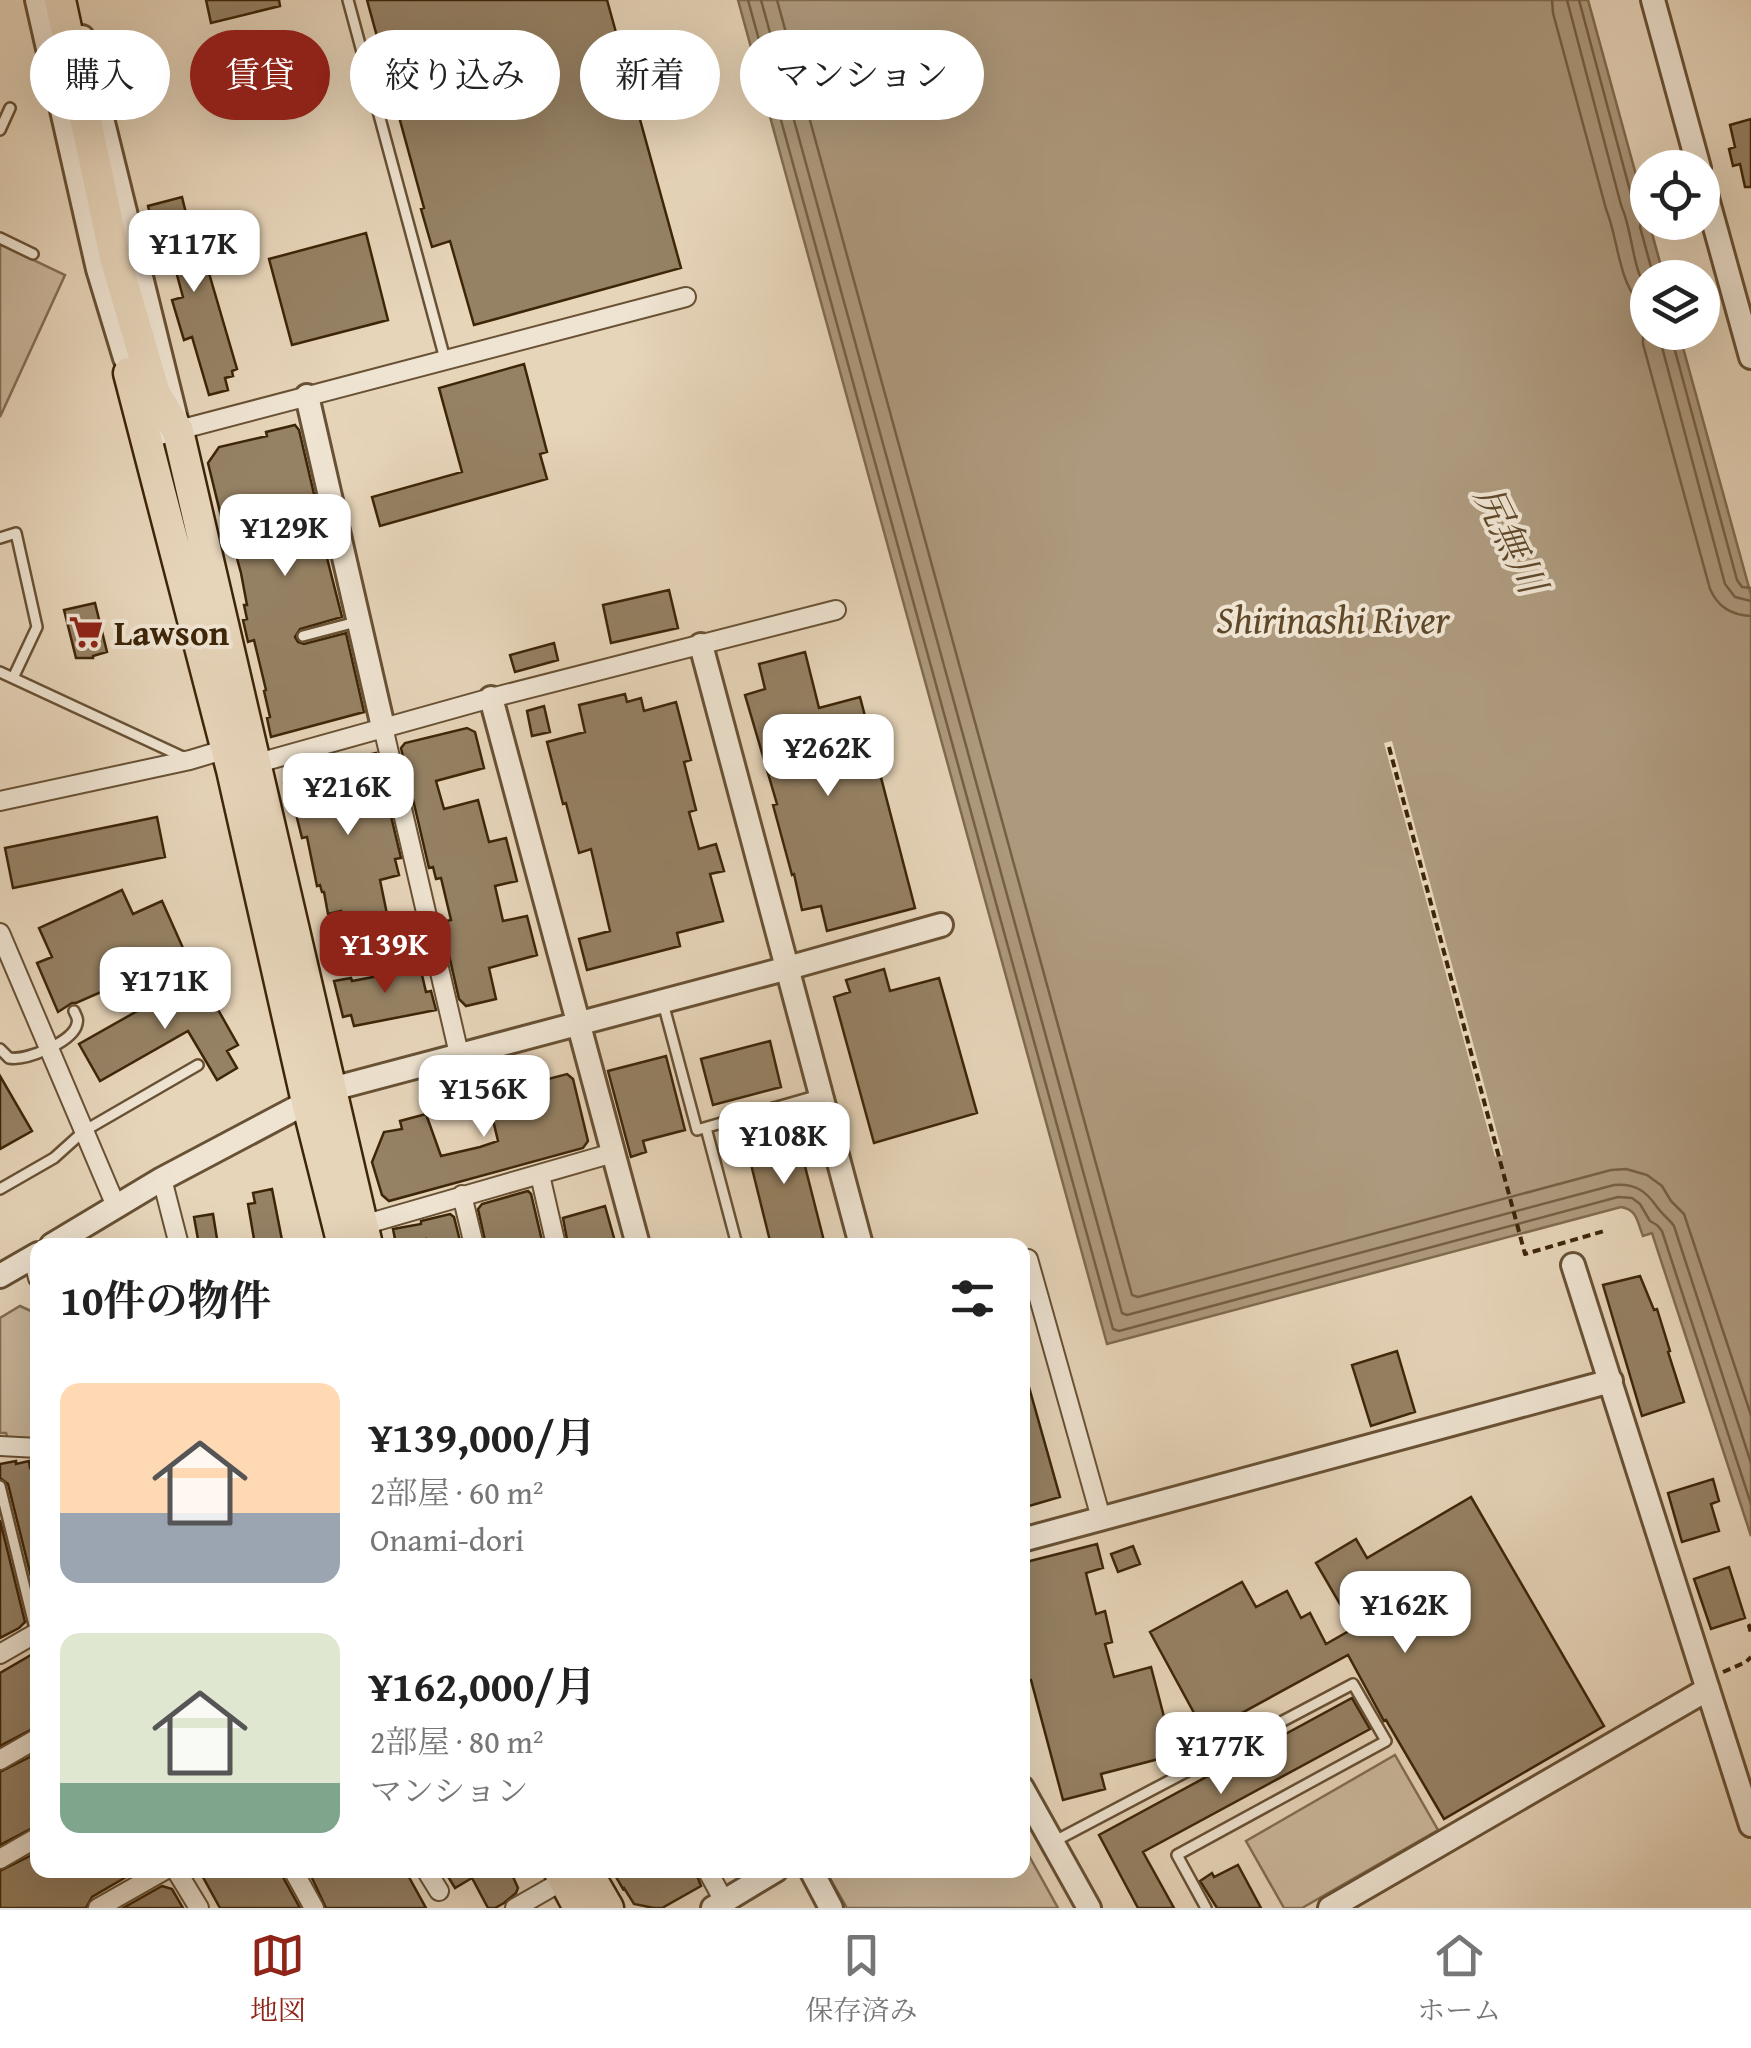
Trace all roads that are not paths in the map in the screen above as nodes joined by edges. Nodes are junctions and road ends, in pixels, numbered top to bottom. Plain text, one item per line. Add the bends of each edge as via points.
1 (36, 0) edge
2 (60, 0) edge
3 (73, 0) edge
4 (348, 0) edge
5 (1653, 0) edge
6 (10, 108) dead end
7 (0, 130) edge
8 (1694, 150) edge
9 (0, 238) edge
10 (1719, 240) edge
11 (33, 254) dead end
12 (686, 296) dead end
13 (129, 306) junction
14 (1751, 356) edge
15 (125, 358) junction
16 (445, 359) junction
17 (306, 396) junction
18 (178, 431) junction
19 (148, 438) junction
20 (0, 538) edge
21 (836, 610) dead end
22 (359, 621) junction
23 (303, 636) dead end
24 (700, 646) junction
25 (0, 672) edge
26 (14, 678) junction
27 (491, 698) junction
28 (383, 728) junction
29 (241, 756) junction
30 (190, 760) junction
31 (0, 801) edge
32 (941, 925) dead end
33 (0, 933) edge
34 (788, 968) junction
35 (662, 1000) junction
36 (74, 1011) dead end
37 (578, 1023) junction
38 (49, 1047) junction
39 (0, 1049) edge
40 (459, 1054) junction
41 (198, 1066) dead end
42 (821, 1094) junction
43 (320, 1095) junction
44 (706, 1128) junction
45 (84, 1131) junction
46 (613, 1153) junction
47 (540, 1175) junction
48 (162, 1179) junction
49 (0, 1189) edge
50 (462, 1195) junction
51 (116, 1206) junction
52 (69, 1238) edge
53 (177, 1238) edge
54 (358, 1238) edge
55 (472, 1238) edge
56 (554, 1238) edge
57 (636, 1238) edge
58 (736, 1238) edge
59 (859, 1238) edge
60 (30, 1262) edge
61 (1572, 1265) dead end
62 (1030, 1267) edge
63 (0, 1276) edge
64 (1610, 1381) junction
65 (0, 1446) edge
66 (30, 1448) edge
67 (0, 1486) edge
68 (1101, 1518) junction
69 (1030, 1538) edge
70 (30, 1604) edge
71 (30, 1636) edge
72 (0, 1654) edge
73 (1706, 1684) junction
74 (30, 1743) edge
75 (0, 1760) edge
76 (1030, 1802) edge
77 (1751, 1825) edge
78 (30, 1842) edge
79 (1053, 1842) junction
80 (0, 1859) edge
81 (151, 1878) edge
82 (181, 1878) edge
83 (297, 1878) edge
84 (430, 1878) edge
85 (562, 1878) edge
86 (571, 1878) edge
87 (575, 1878) edge
88 (710, 1878) edge
89 (763, 1878) edge
90 (815, 1878) edge
91 (438, 1892) dead end
92 (718, 1905) edge
93 (98, 1908) edge
94 (199, 1908) edge
95 (314, 1908) edge
96 (515, 1908) edge
97 (579, 1908) edge
98 (608, 1908) edge
99 (832, 1908) edge
100 (1089, 1908) edge
101 (1206, 1908) edge
102 (1330, 1908) edge

1 - 15 street
2 - 13 main road
3 - 18 street
4 - 16 lane
5 - 8 street
6 - 7 lane
9 - 11 lane
10 - 14 street
12 - 16 street
13 - 15 main road
13 - 18 main road via 154,394
15 - 19 main road
16 - 17 street
17 - 18 street
17 - 22 street
18 - 19 street
18 - 29 main road
19 - 29 main road via 178,568
20 - 26 lane via 16,533 37,627
21 - 24 street
22 - 23 lane
22 - 28 street
24 - 27 street
24 - 34 street
25 - 26 lane
26 - 30 lane
27 - 28 street
27 - 37 street
28 - 29 street
28 - 40 street
29 - 30 street
29 - 43 main road
30 - 31 street
32 - 34 street
33 - 38 street
34 - 35 street
34 - 42 street
35 - 37 street
35 - 44 lane via 697,1130
36 - 38 lane via 72,1033
37 - 40 street
37 - 46 street
38 - 39 lane via 16,1060
38 - 45 street
40 - 43 street
41 - 45 lane
42 - 44 lane
42 - 59 street
43 - 48 street
43 - 54 main road
44 - 58 lane
45 - 49 lane via 54,1158
45 - 51 street
46 - 47 street
46 - 57 street
47 - 50 street
47 - 56 street
48 - 51 street
48 - 53 street
50 - 54 street
50 - 55 street
51 - 52 street
60 - 63 street
61 - 64 street
62 - 68 street
64 - 68 street
64 - 73 street
65 - 66 street
67 - 70 lane
68 - 69 street
71 - 72 street
73 - 77 street
73 - 102 street
74 - 75 street
76 - 79 street
78 - 80 street
79 - 100 street
79 - 101 lane via 1353,1684 1386,1741 1177,1855
81 - 93 street
82 - 94 street
83 - 95 street
84 - 91 street
85 - 96 street
86 - 97 main road
87 - 98 main road
88 - 92 street
89 - 92 street
90 - 99 street

